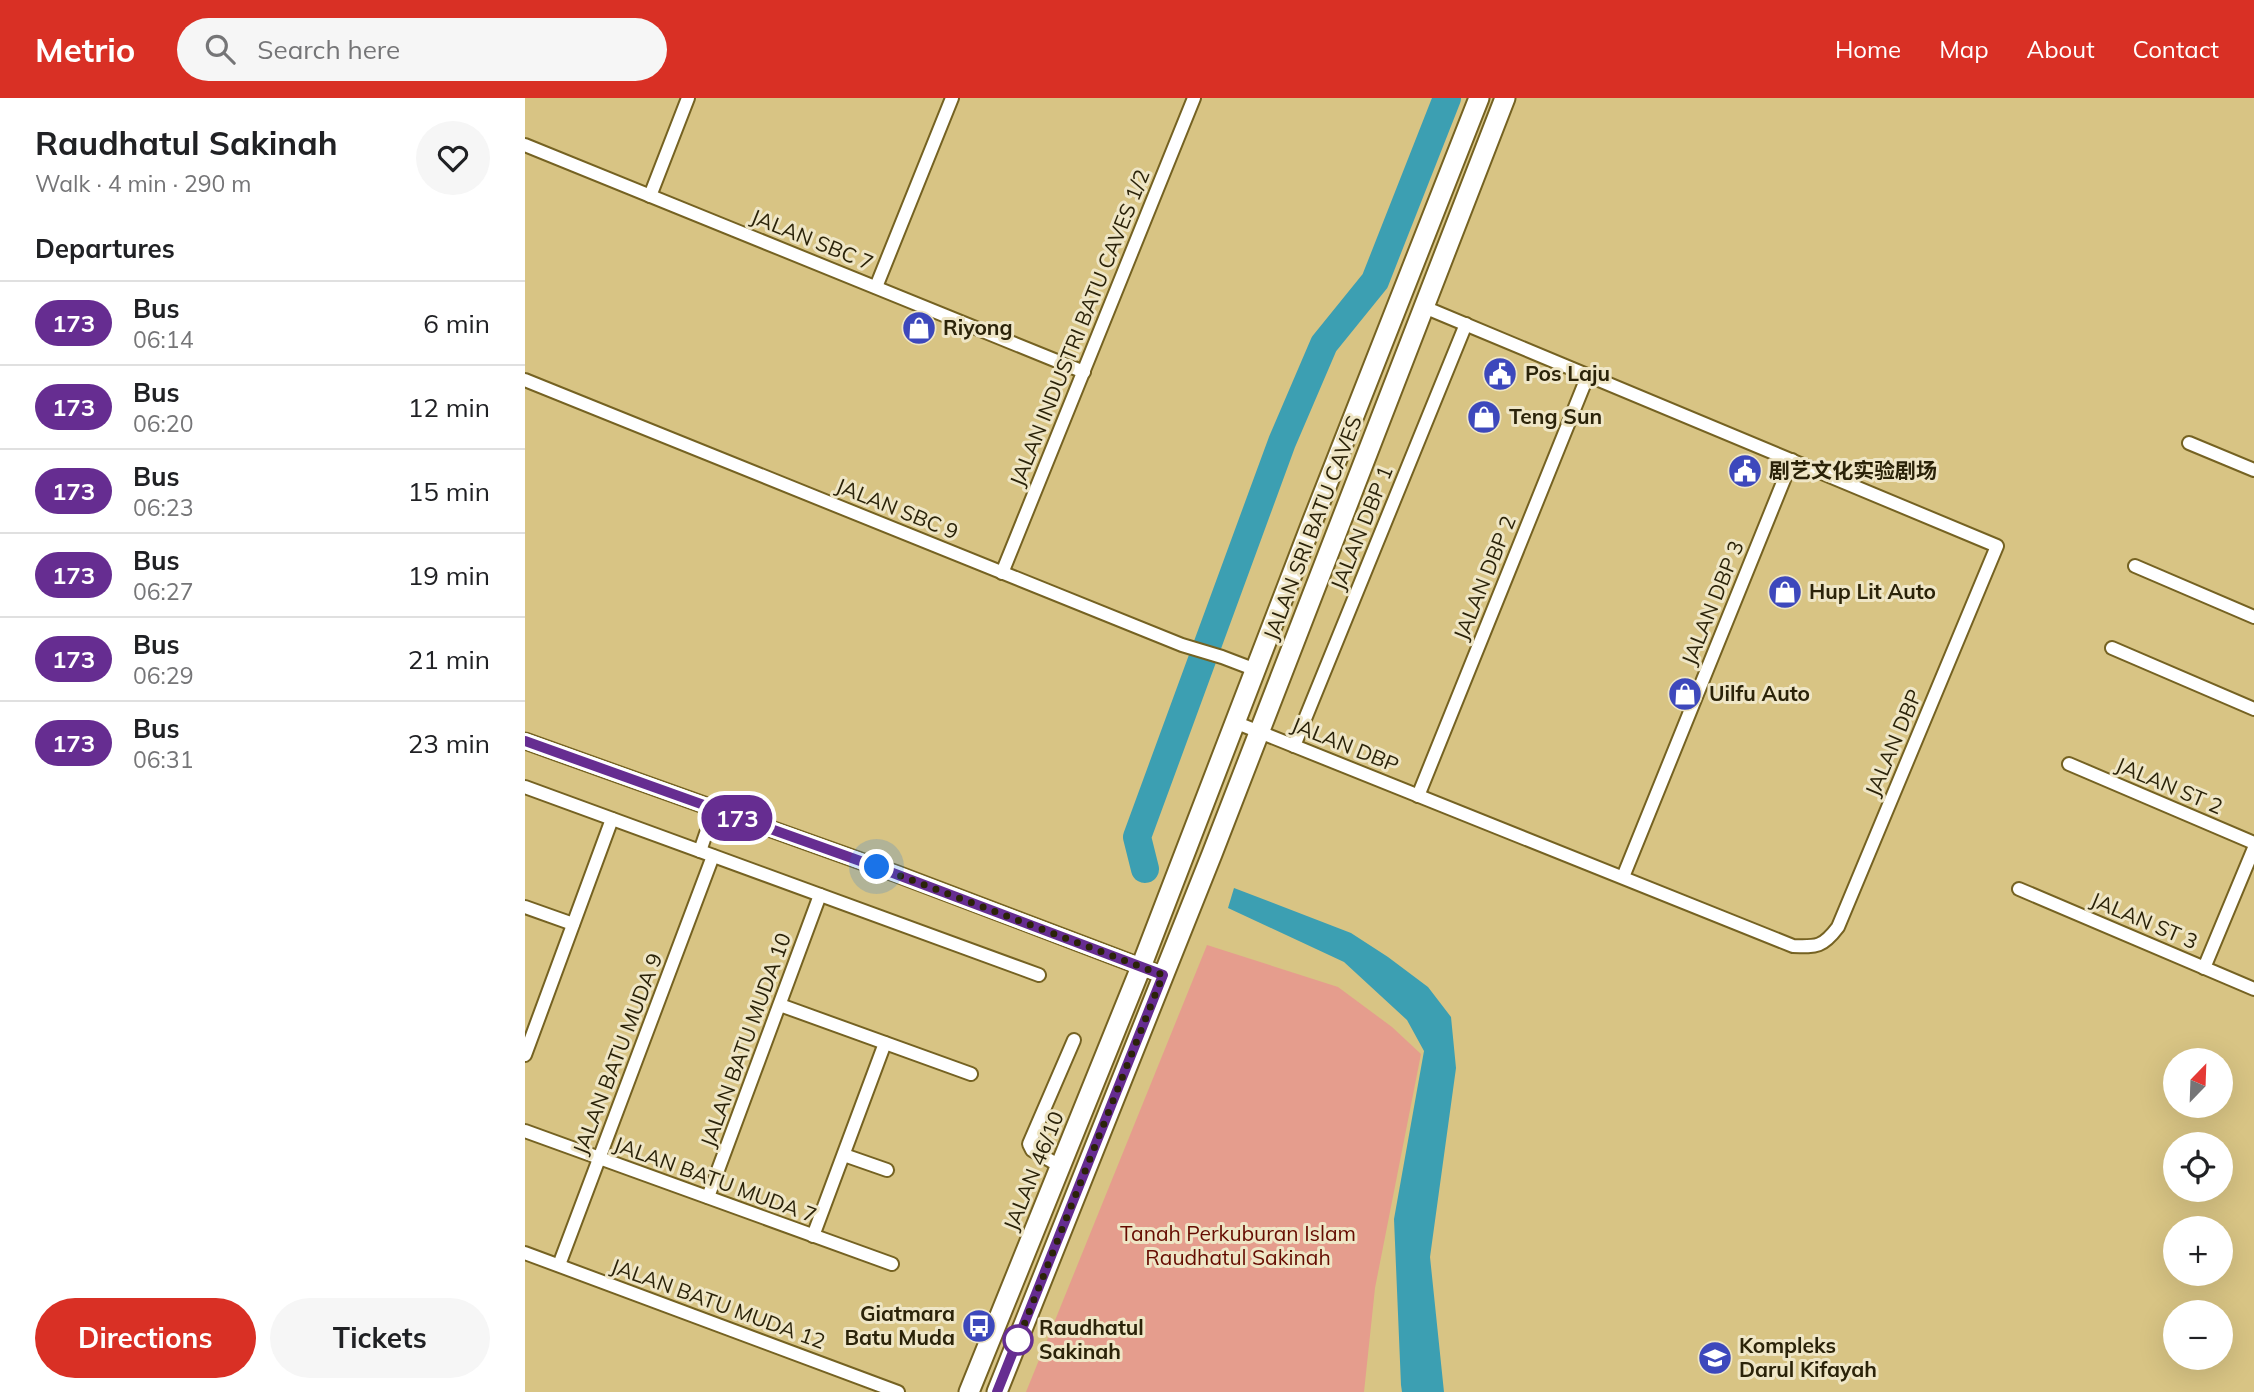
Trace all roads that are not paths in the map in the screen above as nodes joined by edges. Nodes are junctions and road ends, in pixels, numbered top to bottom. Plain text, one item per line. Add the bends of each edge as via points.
1 (688, 98) edge
2 (952, 98) edge
3 (1194, 98) edge
4 (1479, 98) edge
5 (1505, 98) edge
6 (525, 145) edge
7 (650, 195) junction
8 (876, 287) junction
9 (1424, 307) junction
10 (1466, 324) junction
11 (1084, 372) junction
12 (1588, 375) junction
13 (525, 380) edge
14 (2189, 443) dead end
15 (1792, 460) junction
16 (2254, 470) edge
17 (2135, 566) dead end
18 (1002, 573) junction
19 (2254, 617) edge
20 (2112, 648) dead end
21 (1256, 670) junction
22 (2254, 709) edge
23 (1237, 723) junction
24 (1259, 732) junction
25 (525, 741) edge
26 (1294, 746) junction
27 (2069, 764) dead end
28 (525, 787) edge
29 (1418, 796) junction
30 (714, 810) junction
31 (612, 819) junction
32 (2254, 843) edge
33 (2254, 848) edge
34 (699, 851) junction
35 (713, 856) junction
36 (1623, 877) junction
37 (2019, 889) dead end
38 (820, 895) junction
39 (525, 907) edge
40 (573, 923) junction
41 (1141, 967) junction
42 (2204, 968) junction
43 (1039, 975) dead end
44 (1163, 975) junction
45 (2254, 989) edge
46 (780, 1004) junction
47 (1074, 1040) dead end
48 (885, 1043) junction
49 (525, 1055) edge
50 (971, 1074) dead end
51 (525, 1131) edge
52 (843, 1154) junction
53 (599, 1158) junction
54 (1060, 1166) junction
55 (887, 1170) dead end
56 (708, 1197) junction
57 (813, 1236) junction
58 (525, 1253) edge
59 (892, 1264) dead end
60 (559, 1265) junction
61 (898, 1392) edge
62 (969, 1392) edge
63 (997, 1392) edge

1 - 7 street
2 - 8 street
3 - 11 street, JALAN INDUSTRI BATU CAVES 1/2
4 - 21 main road, JALAN SRI BATU CAVES
5 - 9 main road, JALAN SRI BATU CAVES
6 - 7 street, JALAN SBC 7
7 - 8 street, JALAN SBC 7
8 - 11 street, JALAN SBC 7
9 - 10 street, JALAN DBP
9 - 24 main road, JALAN SRI BATU CAVES
10 - 12 street, JALAN DBP
10 - 26 street, JALAN DBP 1
11 - 18 street, JALAN INDUSTRI BATU CAVES 1/2
12 - 15 street, JALAN DBP
12 - 29 street, JALAN DBP 2
13 - 18 street, JALAN SBC 9
14 - 16 street
15 - 36 street, JALAN DBP 3
15 - 36 street, JALAN DBP via 1997,546 1838,927 1827,941 1815,947 1793,946
17 - 19 street
18 - 21 street, JALAN SBC 9
20 - 22 street
21 - 23 main road, JALAN SRI BATU CAVES
23 - 24 street, JALAN DBP
23 - 41 main road, JALAN SRI BATU CAVES
24 - 26 street, JALAN DBP
24 - 44 main road, JALAN SRI BATU CAVES
25 - 30 street
26 - 29 street, JALAN DBP
27 - 32 street, JALAN ST 2
28 - 31 street
29 - 36 street, JALAN DBP
30 - 34 street
30 - 41 street
31 - 34 street
31 - 40 street
33 - 42 street
34 - 35 street
35 - 38 street
35 - 53 street, JALAN BATU MUDA 9
37 - 42 street, JALAN ST 3
38 - 43 street
38 - 46 street, JALAN BATU MUDA 10
39 - 40 street
40 - 49 street
41 - 44 street
41 - 54 main road, JALAN 46/10
42 - 45 street, JALAN ST 3
44 - 63 main road
46 - 48 street
46 - 56 street, JALAN BATU MUDA 10
47 - 54 street via 1028,1144
48 - 50 street
48 - 52 street
51 - 53 street, JALAN BATU MUDA 7
52 - 55 street
52 - 57 street
53 - 56 street, JALAN BATU MUDA 7
53 - 60 street, JALAN BATU MUDA 9
54 - 62 main road, JALAN 46/10
56 - 57 street, JALAN BATU MUDA 7
57 - 59 street, JALAN BATU MUDA 7
58 - 60 street, JALAN BATU MUDA 12
60 - 61 street, JALAN BATU MUDA 12

